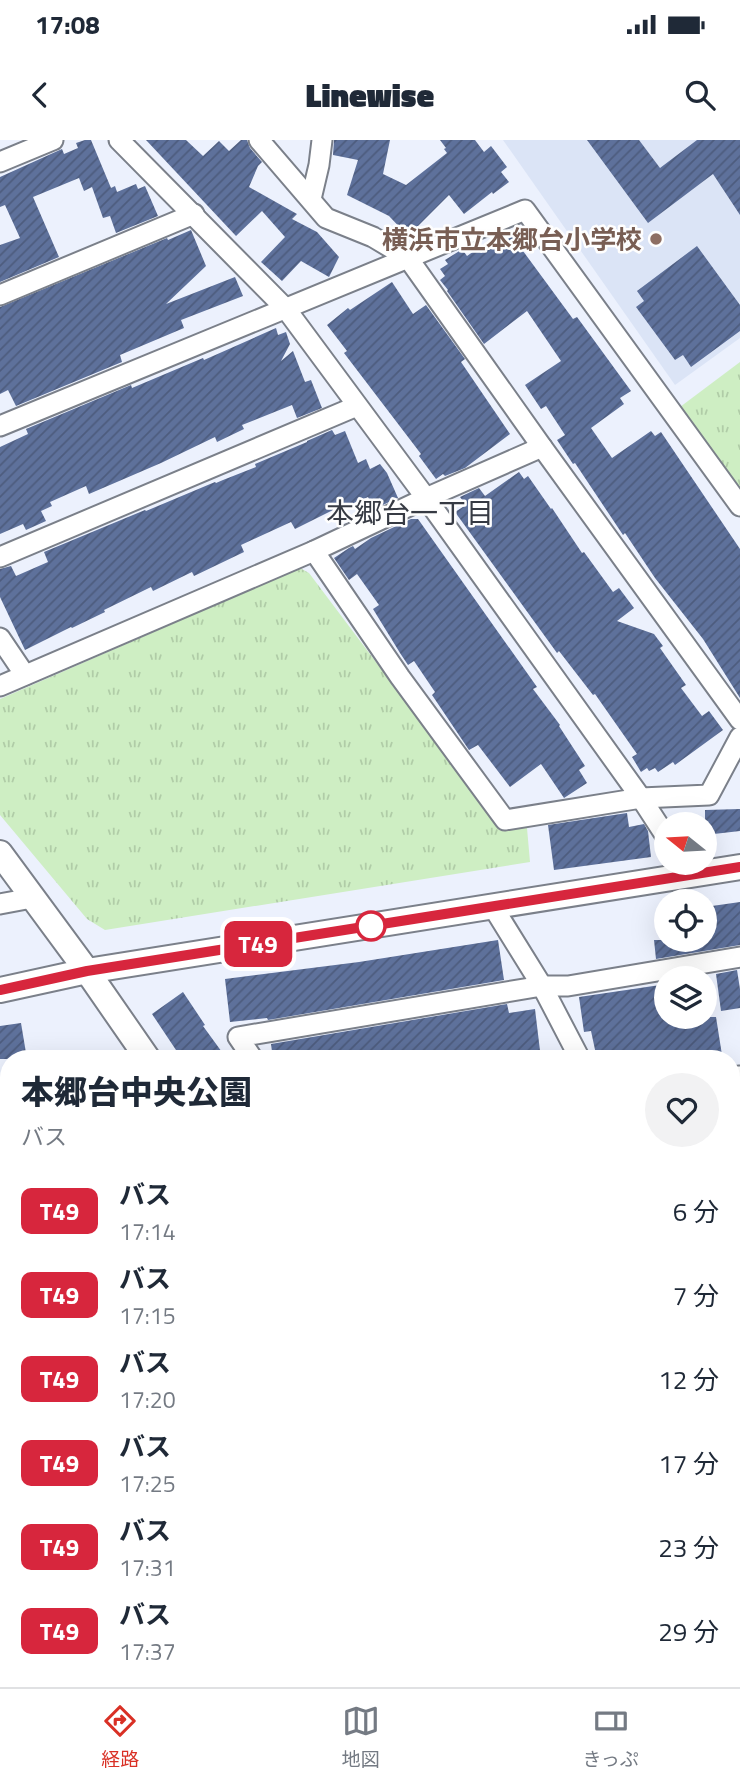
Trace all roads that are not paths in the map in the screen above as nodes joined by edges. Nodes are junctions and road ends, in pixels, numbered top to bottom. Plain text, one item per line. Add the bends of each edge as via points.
1 (53, 140) edge
2 (119, 140) edge
3 (259, 140) edge
4 (322, 140) edge
5 (0, 162) edge
6 (311, 199) junction
7 (194, 214) junction
8 (408, 258) junction
9 (0, 295) edge
10 (286, 309) junction
11 (357, 406) junction
12 (0, 426) edge
13 (542, 447) junction
14 (426, 498) junction
15 (740, 506) edge
16 (314, 551) junction
17 (0, 557) edge
18 (0, 638) edge
19 (25, 675) junction
20 (0, 687) edge
21 (740, 720) edge
22 (740, 737) edge
23 (641, 798) junction
24 (654, 818) edge
25 (0, 853) edge
26 (740, 867) edge
27 (718, 868) edge
28 (656, 875) edge
29 (32, 898) junction
30 (0, 904) edge
31 (493, 907) junction
32 (740, 957) edge
33 (87, 971) junction
34 (542, 986) junction
35 (0, 990) edge
36 (142, 1050) edge
37 (247, 1050) edge
38 (575, 1050) edge

1 - 5 street
2 - 7 street
3 - 6 street
4 - 6 street
6 - 8 street via 326,218 373,237
7 - 9 street
7 - 10 street
8 - 10 street
8 - 13 street
8 - 15 street via 525,210
10 - 11 street
10 - 12 street
11 - 14 street
11 - 17 street
13 - 14 street
13 - 21 street
14 - 16 street
14 - 23 street
16 - 19 street
16 - 23 street via 505,820
18 - 19 street
19 - 20 street
22 - 23 street via 709,795
23 - 24 street
25 - 29 street
26 - 27 street
28 - 31 street
29 - 30 street
29 - 33 street
31 - 33 street
31 - 34 street
32 - 34 street via 568,986
33 - 35 street
33 - 36 street
34 - 37 street via 238,1037
34 - 38 street

